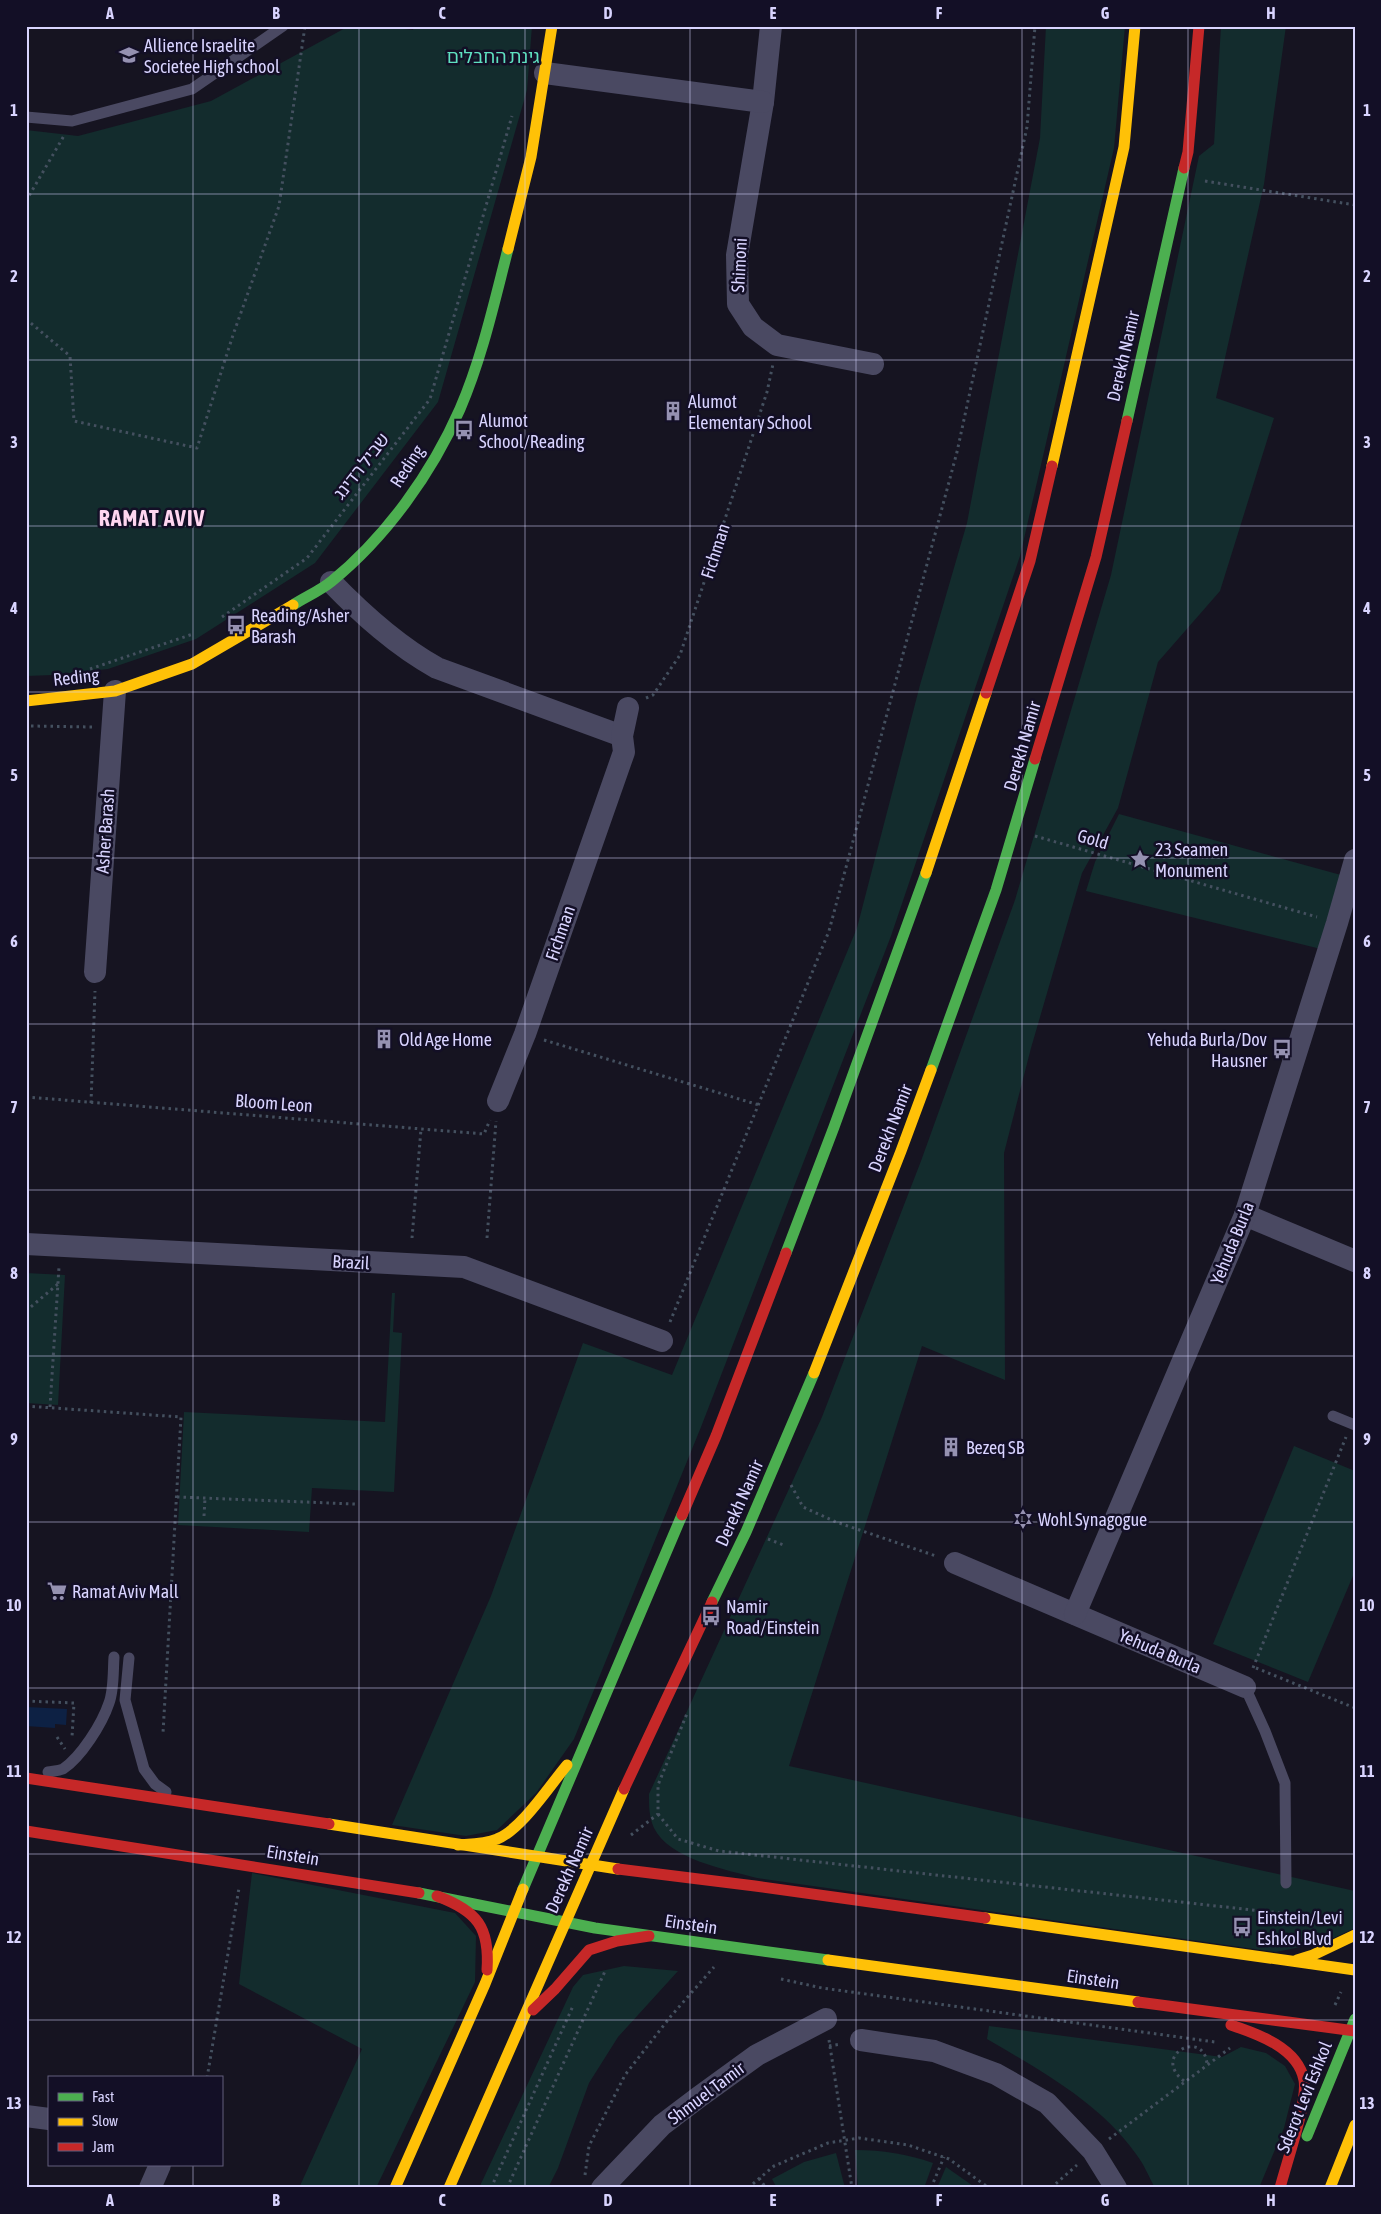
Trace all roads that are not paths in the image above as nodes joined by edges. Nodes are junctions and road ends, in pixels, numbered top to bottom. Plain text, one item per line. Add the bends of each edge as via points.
1 (283, 26) edge
2 (552, 26) edge
3 (771, 26) edge
4 (1135, 26) edge
5 (1199, 26) edge
6 (545, 73) junction
7 (763, 102) junction
8 (26, 117) edge
9 (873, 364) dead end
10 (331, 582) junction
11 (115, 691) junction
12 (26, 701) edge
13 (628, 708) road end
14 (622, 736) junction
15 (1355, 860) edge
16 (95, 972) road end
17 (498, 1101) road end
18 (1245, 1215) junction
19 (26, 1244) edge
20 (1355, 1261) edge
21 (662, 1341) road end
22 (1333, 1416) dead end
23 (1353, 1424) edge
24 (955, 1563) road end
25 (1075, 1614) junction
26 (114, 1657) dead end
27 (129, 1658) dead end
28 (1245, 1687) joint
29 (587, 1741) junction
30 (26, 1777) edge
31 (178, 1800) junction
32 (26, 1831) edge
33 (458, 1845) junction
34 (537, 1857) junction
35 (590, 1865) junction
36 (1286, 1883) dead end
37 (436, 1896) junction
38 (515, 1912) junction
39 (565, 1923) junction
40 (649, 1936) junction
41 (1354, 1936) edge
42 (1283, 1961) junction
43 (1355, 1970) edge
44 (485, 1984) junction
45 (1172, 2008) junction
46 (826, 2019) road end
47 (1355, 2019) edge
48 (522, 2020) junction
49 (1352, 2031) edge
50 (861, 2040) dead end
51 (26, 2116) edge
52 (48, 2119) edge
53 (1355, 2125) edge
54 (1355, 2143) edge
55 (160, 2166) edge
56 (1332, 2183) edge
57 (593, 2184) edge
58 (150, 2188) edge
59 (395, 2188) edge
60 (449, 2188) edge
61 (1116, 2188) edge
62 (1280, 2188) edge
63 (1286, 2188) edge

1 - 8 lane via 192,89 72,121
2 - 6 main road, Reding
3 - 7 street, Shimoni
4 - 29 main road, Derekh Namir via 1124,147 1030,561 924,879 834,1127 716,1436
5 - 35 main road, Derekh Namir via 1188,152 1096,557 996,890 901,1151 801,1405 746,1532
6 - 7 street
6 - 10 main road, Reding via 531,157 507,255 484,343 460,408 432,463 398,511
7 - 9 street, Shimoni via 737,255 738,304 752,327 777,345
10 - 11 main road, Reding via 192,664
10 - 14 street via 393,640 437,668
11 - 12 main road, Reding
11 - 16 street, Asher Barash
13 - 14 street, Fichman
14 - 17 street, Fichman via 624,752 525,1034
15 - 18 street, Yehuda Burla
18 - 20 street
18 - 25 street, Yehuda Burla
19 - 21 street, Brazil via 464,1267
22 - 23 lane
24 - 25 street, Yehuda Burla
25 - 28 street, Yehuda Burla
26 - 30 lane via 110,1702 86,1745 61,1770
27 - 31 lane via 125,1700 144,1769 155,1784
28 - 36 lane via 1285,1783
29 - 33 main road via 529,1811 502,1837
29 - 34 main road, Derekh Namir
30 - 31 main road, Einstein
31 - 33 main road, Einstein
32 - 37 main road, Einstein
33 - 34 main road, Einstein
34 - 35 main road, Einstein
34 - 38 main road, Derekh Namir
35 - 39 main road, Derekh Namir
35 - 42 main road, Einstein
37 - 38 main road, Einstein
37 - 44 main road via 465,1908 485,1930 488,1945
38 - 39 main road, Einstein
38 - 44 main road, Derekh Namir
39 - 40 main road, Einstein
39 - 48 main road, Derekh Namir
40 - 45 main road, Einstein
40 - 48 main road via 616,1941 589,1950
41 - 42 main road via 1313,1956
42 - 43 main road, Einstein
44 - 59 main road, Derekh Namir
45 - 49 main road, Einstein
45 - 62 main road via 1260,2035 1279,2046 1300,2070 1304,2089
46 - 57 street, Shmuel Tamir via 757,2055 662,2125
47 - 49 main road, Sderot Levi Eshkol
48 - 60 main road, Derekh Namir
49 - 63 main road, Sderot Levi Eshkol
50 - 61 street via 934,2051 996,2074 1047,2103 1093,2151
51 - 52 street
53 - 56 main road
54 - 56 main road
55 - 58 street

